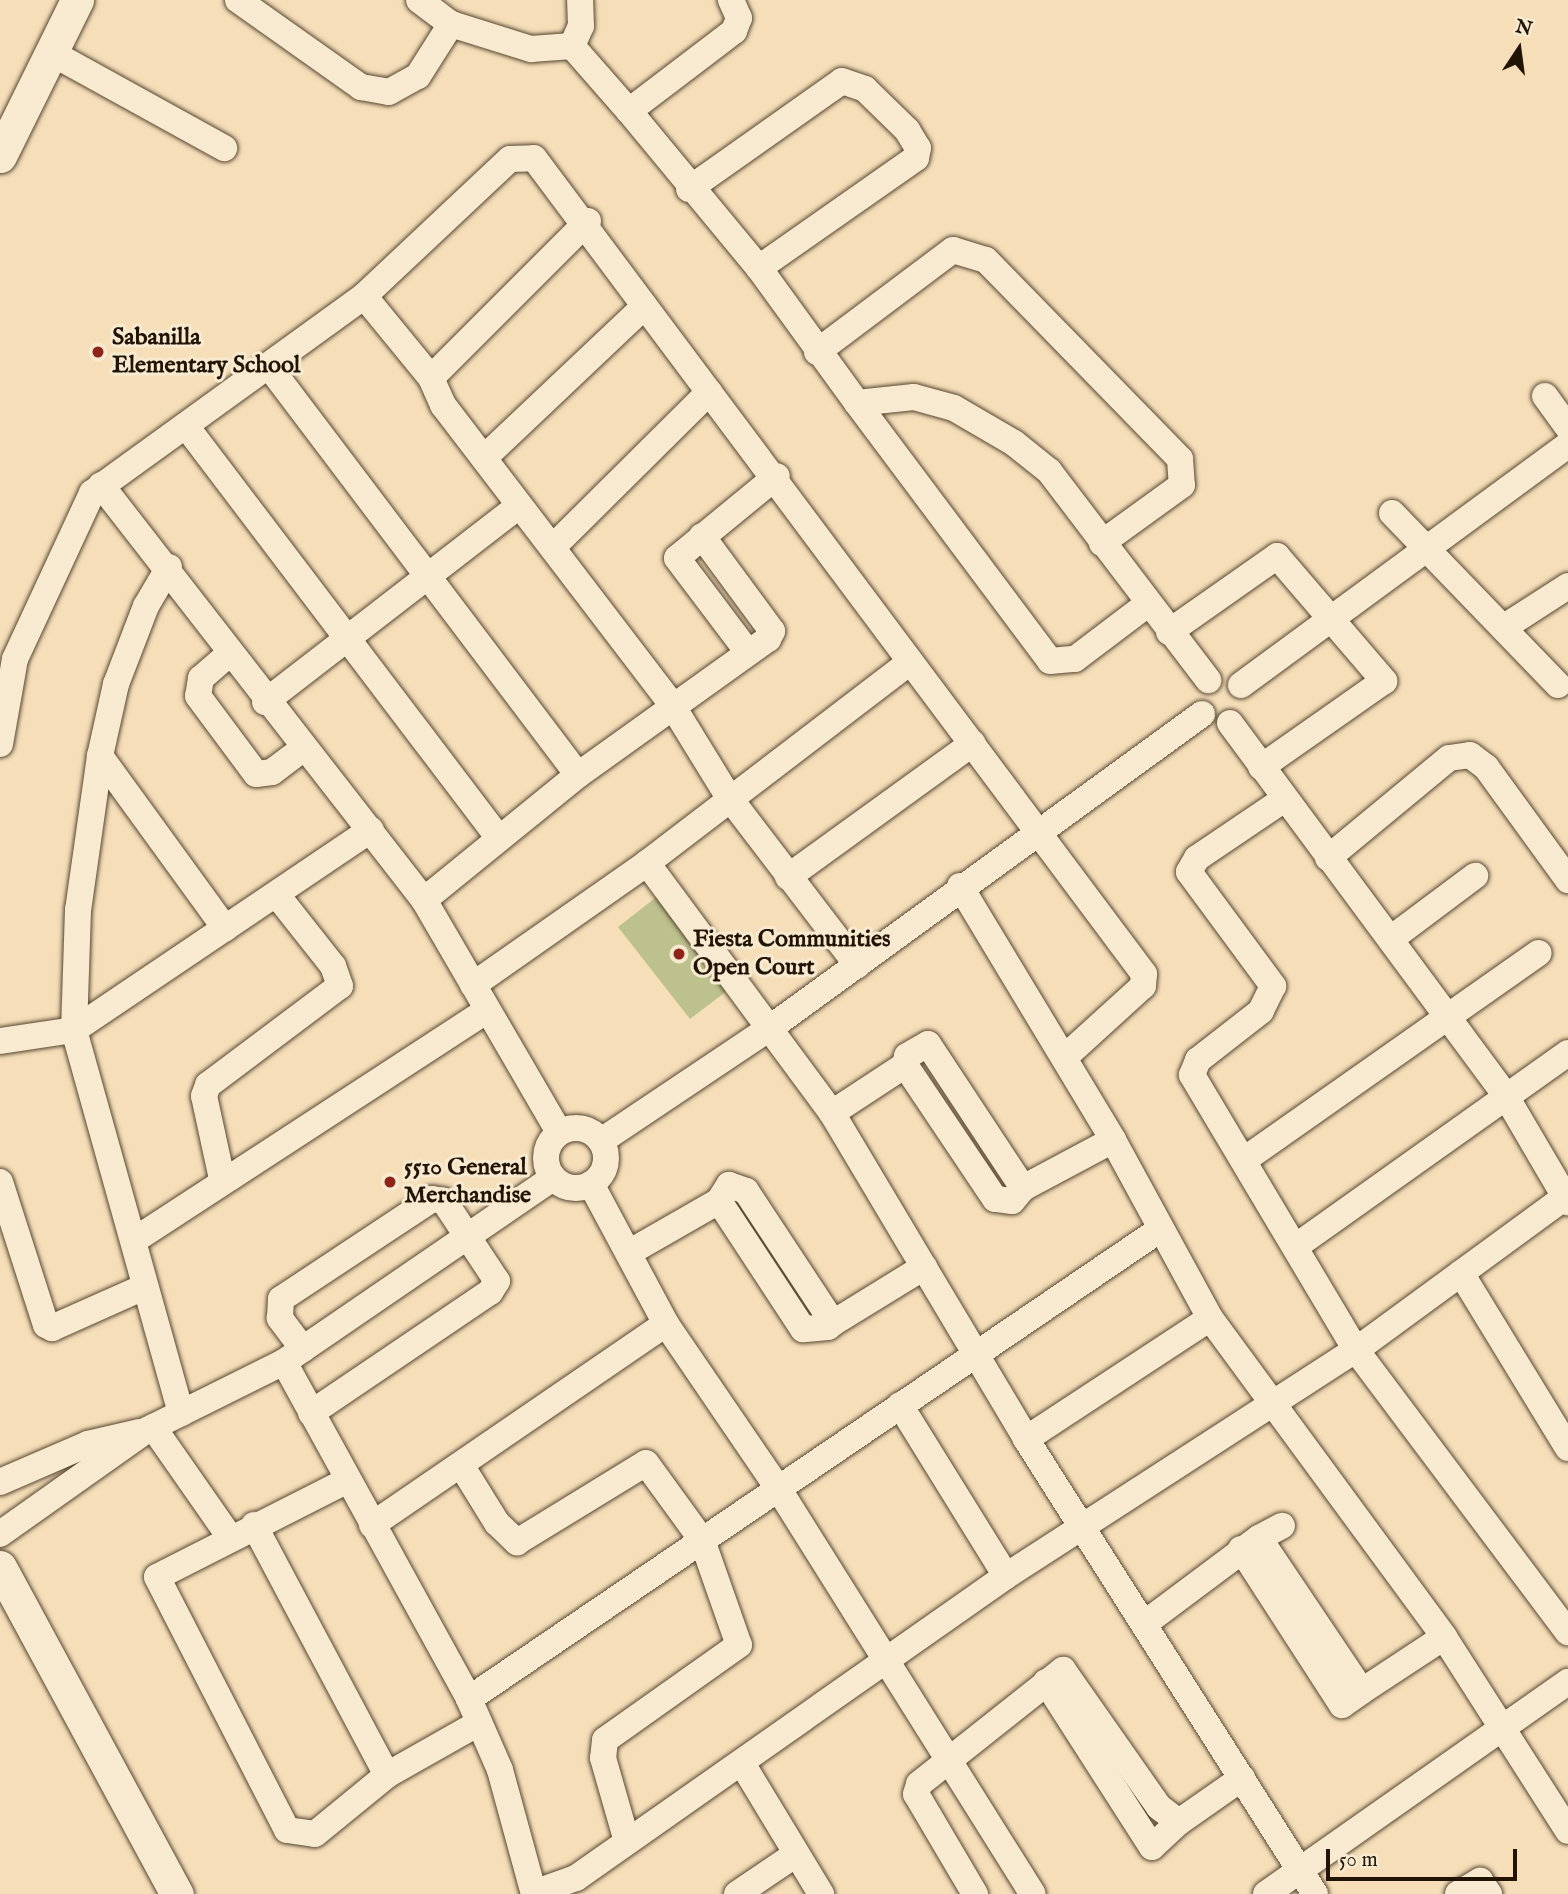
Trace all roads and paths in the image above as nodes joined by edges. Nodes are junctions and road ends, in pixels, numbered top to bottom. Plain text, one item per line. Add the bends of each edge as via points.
1 (77, 0) edge
2 (238, 0) edge
3 (419, 0) edge
4 (579, 0) edge
5 (731, 0) edge
6 (451, 24) junction
7 (572, 46) junction
8 (50, 51) junction
9 (629, 111) junction
10 (224, 148) dead end
11 (0, 156) edge
12 (689, 189) junction
13 (587, 221) junction
14 (759, 268) junction
15 (364, 296) junction
16 (645, 306) junction
17 (817, 352) junction
18 (271, 369) junction
19 (431, 378) junction
20 (709, 392) junction
21 (1545, 396) dead end
22 (857, 403) junction
23 (186, 426) junction
24 (1568, 428) edge
25 (1568, 444) edge
26 (484, 458) junction
27 (777, 475) junction
28 (101, 485) junction
29 (519, 506) junction
30 (1392, 513) dead end
31 (702, 536) junction
32 (1102, 543) junction
33 (553, 547) junction
34 (1431, 547) junction
35 (169, 567) junction
36 (428, 575) junction
37 (1568, 586) edge
38 (1145, 606) junction
39 (1330, 621) junction
40 (1506, 626) junction
41 (1169, 632) junction
42 (349, 638) junction
43 (747, 652) junction
44 (229, 654) junction
45 (910, 662) junction
46 (1208, 680) junction
47 (1241, 685) junction
48 (1558, 685) dead end
49 (265, 702) junction
50 (672, 705) junction
51 (1202, 714) junction
52 (1230, 723) junction
53 (973, 743) junction
54 (0, 744) edge
55 (304, 748) junction
56 (100, 756) junction
57 (1261, 766) junction
58 (578, 775) junction
59 (728, 796) junction
60 (1283, 800) junction
61 (1040, 829) junction
62 (370, 830) junction
63 (498, 837) junction
64 (1328, 858) junction
65 (648, 863) junction
66 (1475, 876) dead end
67 (788, 877) junction
68 (1568, 880) edge
69 (960, 886) junction
70 (277, 895) junction
71 (424, 900) junction
72 (225, 928) junction
73 (1391, 938) junction
74 (1538, 953) dead end
75 (857, 965) junction
76 (473, 985) junction
77 (484, 1012) junction
78 (1445, 1013) junction
79 (770, 1028) junction
80 (74, 1030) junction
81 (0, 1041) edge
82 (1568, 1054) edge
83 (1065, 1057) junction
84 (1507, 1098) junction
85 (832, 1112) junction
86 (559, 1132) junction
87 (1113, 1140) junction
88 (601, 1141) junction
89 (1244, 1160) junction
90 (553, 1178) junction
91 (222, 1179) junction
92 (0, 1182) edge
93 (591, 1184) junction
94 (1567, 1198) edge
95 (1159, 1230) junction
96 (468, 1237) junction
97 (136, 1239) junction
98 (1295, 1247) junction
99 (630, 1252) junction
100 (924, 1267) junction
101 (1461, 1273) junction
102 (144, 1287) junction
103 (1209, 1318) junction
104 (666, 1324) junction
105 (976, 1349) junction
106 (1356, 1350) junction
107 (293, 1355) junction
108 (1269, 1404) junction
109 (900, 1405) junction
110 (181, 1413) junction
111 (311, 1413) junction
112 (150, 1428) junction
113 (1026, 1439) junction
114 (1568, 1448) edge
115 (461, 1465) junction
116 (348, 1480) junction
117 (0, 1482) edge
118 (778, 1488) junction
119 (254, 1525) junction
120 (372, 1525) junction
121 (1083, 1529) junction
122 (0, 1534) edge
123 (229, 1536) junction
124 (702, 1540) junction
125 (0, 1567) edge
126 (1006, 1576) junction
127 (1144, 1623) junction
128 (1568, 1632) edge
129 (1444, 1637) junction
130 (888, 1659) junction
131 (1046, 1682) junction
132 (1568, 1682) edge
133 (469, 1699) junction
134 (479, 1723) junction
135 (1502, 1726) junction
136 (948, 1759) junction
137 (743, 1765) junction
138 (387, 1775) junction
139 (1242, 1778) junction
140 (1179, 1822) junction
141 (1568, 1831) edge
142 (626, 1838) junction
143 (796, 1854) junction
144 (1298, 1870) junction
145 (583, 1886) edge
146 (534, 1893) edge
147 (177, 1894) edge
148 (737, 1894) edge
149 (821, 1894) edge
150 (975, 1894) edge
151 (1033, 1894) edge
152 (1266, 1894) edge
153 (1315, 1894) edge
154 (1458, 1894) edge
155 (1489, 1894) edge

1 - 8 street
2 - 6 street via 361,87 389,92 418,76
3 - 6 street
4 - 7 street via 582,26
5 - 9 street via 739,18 734,31
6 - 7 street via 531,49
7 - 9 street
8 - 10 street
8 - 11 street
9 - 12 street
12 - 14 street
12 - 14 street via 842,81 865,89 907,130 918,148 916,158
13 - 15 street via 534,158 510,159
13 - 16 street
13 - 19 street
14 - 17 street
15 - 18 street
15 - 19 street
16 - 20 street
16 - 26 street
17 - 22 street
17 - 32 street via 953,250 986,260 1180,459 1182,485
18 - 23 street
18 - 36 street
19 - 26 street
20 - 27 street
20 - 33 street
21 - 24 street
22 - 32 street via 914,397 987,425 1049,471
22 - 38 street via 1050,661 1075,659
23 - 28 street
23 - 42 street
25 - 34 street
26 - 29 street
27 - 31 street
27 - 45 street
28 - 35 street
28 - 54 street via 15,659
29 - 33 street
29 - 36 street
30 - 34 street
31 - 43 street via 677,558
31 - 43 street via 772,631
32 - 38 street
33 - 50 street
34 - 39 street
34 - 40 street
35 - 44 street
35 - 56 street via 146,606 116,684
36 - 42 street
36 - 58 street
37 - 40 street
38 - 41 street
39 - 41 street via 1268,547
39 - 47 street
39 - 57 street via 1384,681
40 - 48 street
41 - 46 street
42 - 49 street
42 - 63 street
43 - 50 street
44 - 49 street
44 - 55 street via 201,678 198,696 256,774 272,772
45 - 53 street
45 - 59 street
46 - 47 street via 1223,676
46 - 51 street via 1198,693
47 - 52 street via 1244,710
49 - 55 street
50 - 58 street
50 - 59 street
51 - 52 street via 1217,724
51 - 61 street
52 - 57 street
53 - 61 street
53 - 67 street
55 - 62 street
56 - 72 street
56 - 80 street via 78,910
57 - 60 street
58 - 63 street
59 - 65 street
59 - 67 street
60 - 64 street
60 - 89 street via 1197,858 1189,872 1273,986 1261,1011 1198,1060 1192,1075
61 - 69 street
61 - 83 street via 1144,974 1143,986
62 - 70 street
62 - 71 street
63 - 71 street
64 - 68 street via 1449,758 1470,755 1486,767
64 - 73 street
65 - 76 street
65 - 79 street
66 - 73 street
67 - 75 street
69 - 75 street
69 - 83 street
70 - 72 street
70 - 91 street via 333,966 340,986 208,1085 204,1096
71 - 76 street
72 - 80 street
73 - 78 street
74 - 78 street
75 - 79 street
76 - 77 street
77 - 86 street
77 - 91 street
78 - 84 street
78 - 89 street
79 - 85 street
79 - 88 street
80 - 81 street
80 - 97 street
82 - 84 street
83 - 87 street
84 - 94 street
84 - 98 street
85 - 87 street via 905,1065 918,1046 933,1047 1023,1188
85 - 100 street
86 - 88 street via 588,1130
86 - 90 street via 546,1154
87 - 95 street
88 - 93 street via 606,1160
89 - 98 street
90 - 93 street via 573,1188
90 - 96 street
91 - 97 street
92 - 102 street via 40,1321 52,1328
93 - 99 street
94 - 101 street
95 - 103 street
95 - 105 street
96 - 107 street
96 - 107 street via 444,1200 432,1199 281,1299 280,1318
96 - 111 street via 494,1273 491,1292
97 - 102 street
98 - 106 street
99 - 100 street via 719,1201 803,1329 818,1332
99 - 104 street
100 - 105 street
101 - 106 street
101 - 114 street
102 - 110 street
103 - 108 street
103 - 113 street
104 - 115 street
104 - 118 street
105 - 109 street
105 - 113 street
106 - 108 street
106 - 128 street
107 - 110 street
107 - 111 street
108 - 121 street
108 - 129 street
109 - 118 street
109 - 126 street
110 - 112 street
111 - 116 street
112 - 117 street via 88,1444
112 - 122 street
112 - 123 street
113 - 121 street
115 - 120 street
115 - 124 street via 497,1523 517,1542 646,1463
116 - 119 street
116 - 120 street
118 - 124 street
118 - 130 street
119 - 123 street
119 - 138 street
120 - 133 street
121 - 126 street
121 - 127 street
123 - 138 street via 157,1577 287,1830 315,1834
124 - 133 street
124 - 142 street via 739,1645 605,1740 603,1758
125 - 147 street
126 - 130 street
127 - 129 street via 1261,1538 1342,1705
127 - 139 street
129 - 135 street
130 - 136 street
130 - 137 street
131 - 136 street
131 - 140 street via 1063,1670 1159,1807
131 - 140 street via 1152,1847
132 - 135 street
133 - 134 street
134 - 138 street
134 - 146 street via 500,1770
135 - 141 street
135 - 144 street
136 - 150 street via 916,1794
136 - 151 street
137 - 142 street
137 - 143 street
139 - 140 street
139 - 144 street
142 - 145 street
143 - 148 street
143 - 149 street
144 - 152 street
144 - 153 street
145 - 146 street
154 - 155 street via 1480,1881

